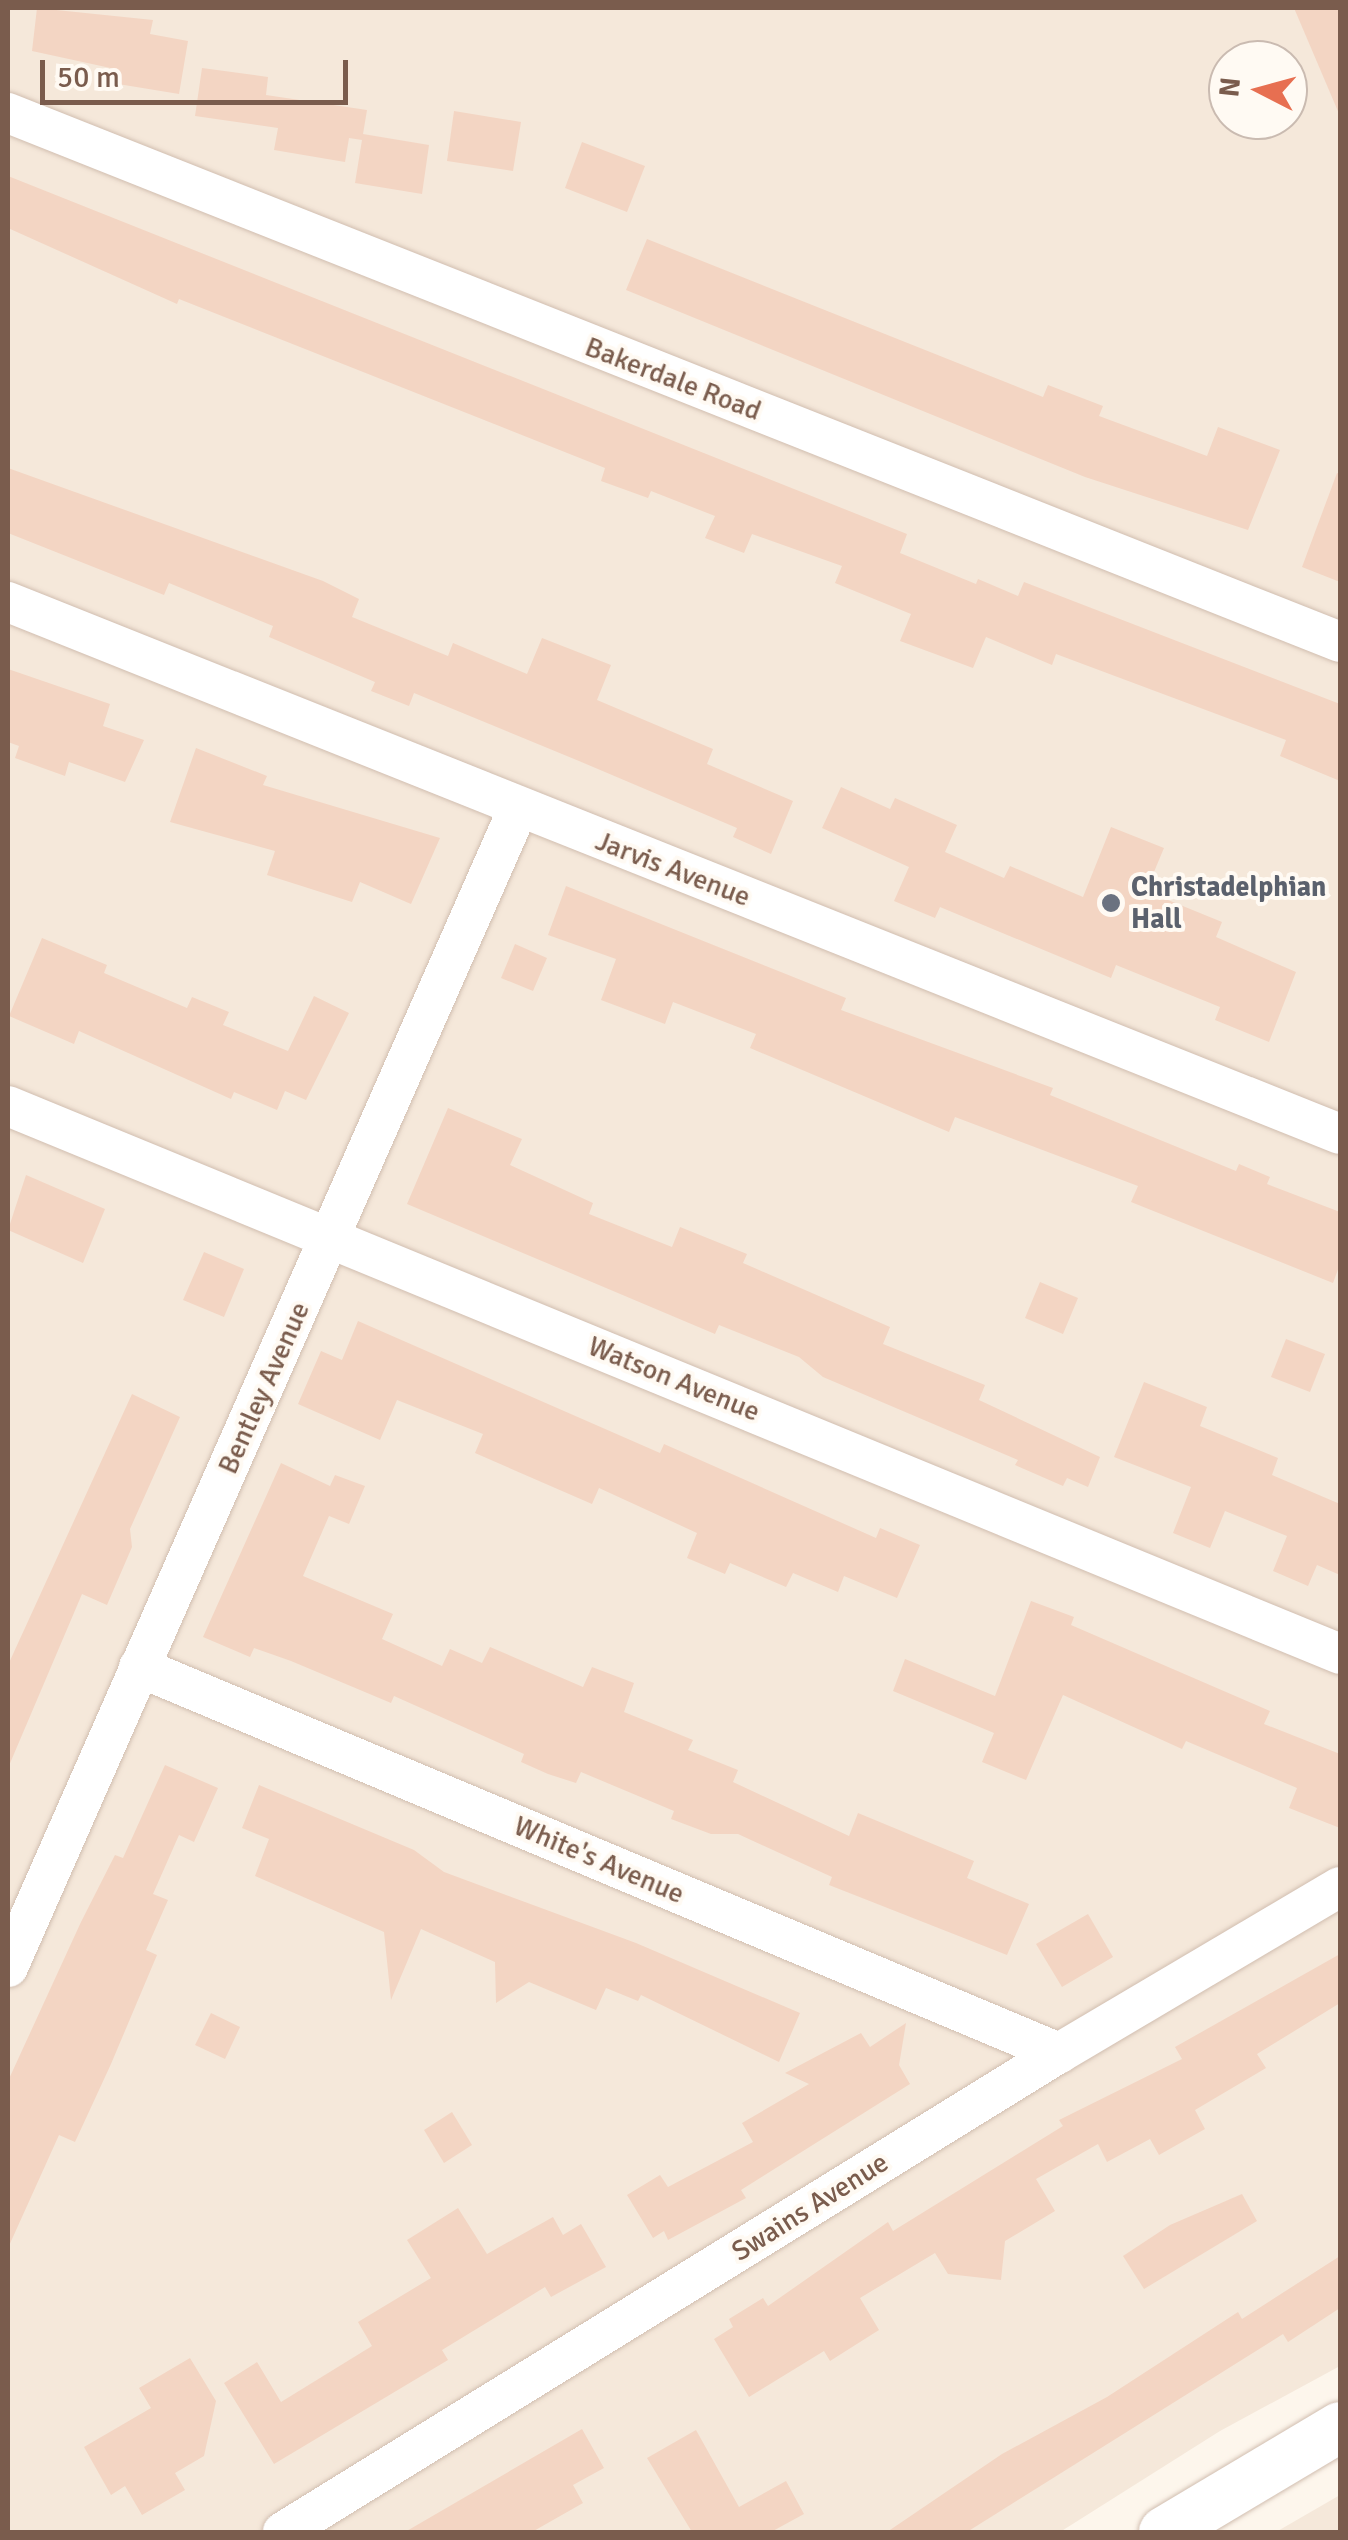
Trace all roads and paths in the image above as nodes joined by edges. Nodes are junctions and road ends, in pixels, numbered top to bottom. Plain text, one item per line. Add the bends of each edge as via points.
1 (8, 113) edge
2 (8, 602) edge
3 (1340, 642) edge
4 (518, 809) junction
5 (8, 1106) edge
6 (1340, 1134) edge
7 (331, 1238) junction
8 (1340, 1654) edge
9 (138, 1667) junction
10 (1340, 1887) edge
11 (8, 1967) edge
12 (1059, 2053) junction
13 (1340, 2428) edge
14 (284, 2532) edge
15 (1164, 2532) edge

1 - 3 street, Bakerdale Road
2 - 4 street, Jarvis Avenue
4 - 6 street, Jarvis Avenue
4 - 7 street, Bentley Avenue
5 - 7 street, Watson Avenue
7 - 8 street, Watson Avenue
7 - 9 street, Bentley Avenue
9 - 11 street, Bentley Avenue
9 - 12 street, White's Avenue
10 - 12 street, Swains Avenue
12 - 14 street, Swains Avenue
13 - 15 street

